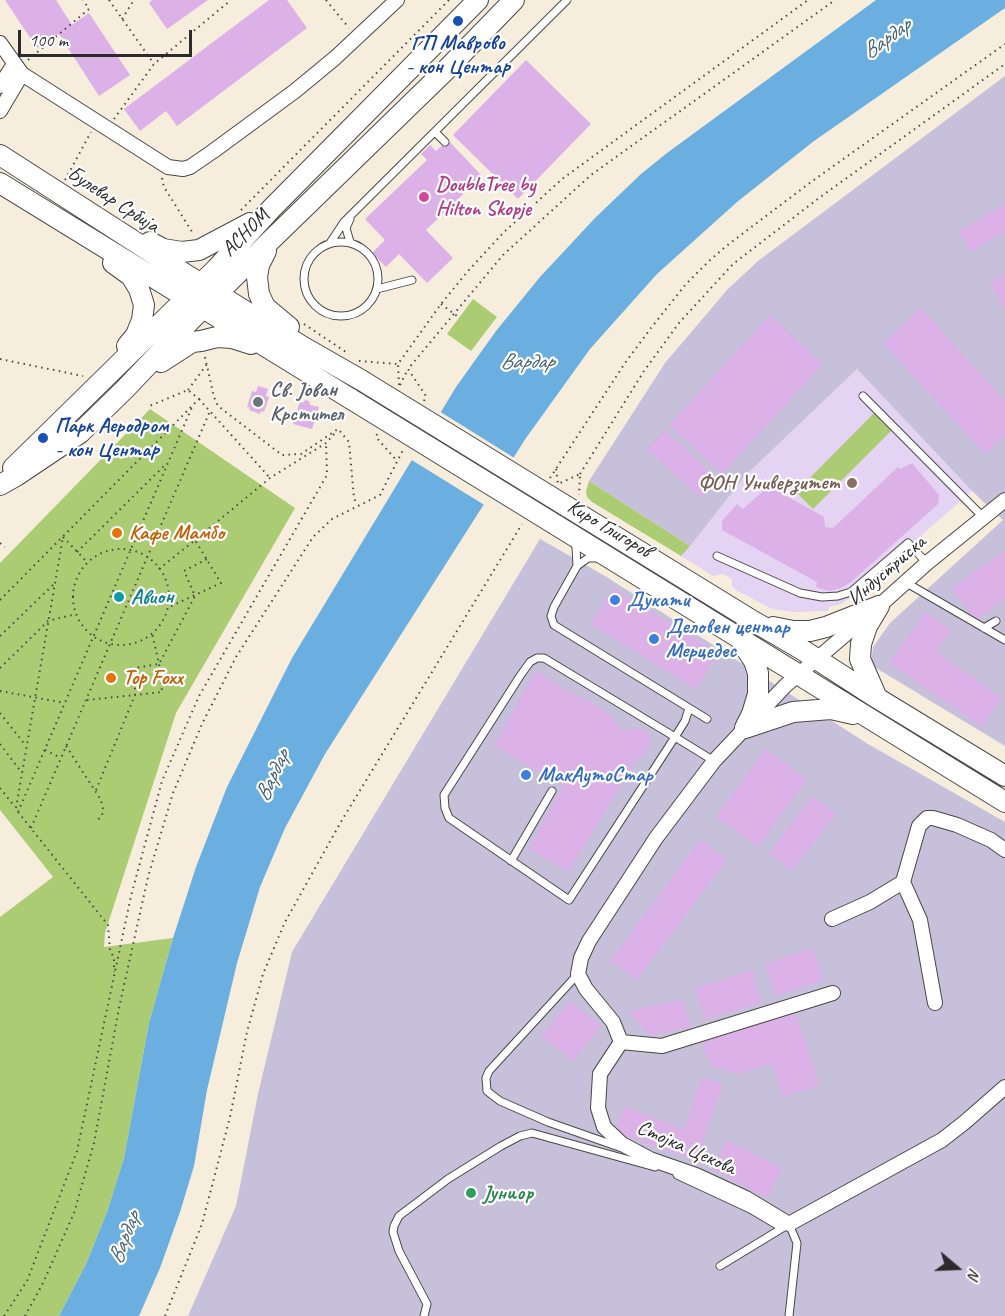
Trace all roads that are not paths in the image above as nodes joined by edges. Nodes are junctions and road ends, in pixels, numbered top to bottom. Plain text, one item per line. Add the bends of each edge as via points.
1 (397, 0) edge
2 (478, 0) edge
3 (514, 0) edge
4 (567, 0) edge
5 (0, 44) edge
6 (18, 69) junction
7 (0, 86) edge
8 (0, 111) edge
9 (435, 132) junction
10 (445, 142) dead end
11 (0, 155) edge
12 (0, 183) edge
13 (74, 202) junction
14 (272, 208) junction
15 (350, 216) junction
16 (63, 221) junction
17 (270, 241) junction
18 (350, 242) junction
19 (330, 243) junction
20 (412, 280) dead end
21 (377, 289) junction
22 (194, 291) junction
23 (211, 301) junction
24 (268, 348) junction
25 (305, 348) junction
26 (125, 389) junction
27 (863, 396) dead end
28 (69, 412) junction
29 (0, 482) edge
30 (1005, 500) edge
31 (983, 517) junction
32 (562, 528) junction
33 (717, 556) dead end
34 (611, 558) junction
35 (927, 563) junction
36 (577, 566) junction
37 (905, 582) junction
38 (879, 606) junction
39 (753, 621) junction
40 (996, 621) dead end
41 (984, 628) junction
42 (739, 638) junction
43 (1005, 640) edge
44 (818, 659) junction
45 (798, 675) junction
46 (877, 698) junction
47 (689, 708) junction
48 (707, 718) dead end
49 (878, 722) junction
50 (745, 728) junction
51 (675, 737) junction
52 (714, 761) junction
53 (1005, 776) edge
54 (552, 791) dead end
55 (1005, 802) edge
56 (1005, 850) edge
57 (511, 861) junction
58 (903, 882) junction
59 (832, 919) dead end
60 (578, 974) junction
61 (833, 993) dead end
62 (935, 1003) dead end
63 (621, 1042) junction
64 (1005, 1087) edge
65 (650, 1159) junction
66 (785, 1226) junction
67 (720, 1266) dead end
68 (424, 1316) edge
69 (789, 1316) edge

1 - 6 street via 295,91 183,169 162,163
2 - 14 street, АСНОМ
3 - 17 street, АСНОМ
4 - 9 lane
5 - 6 street
6 - 7 street
6 - 8 street
9 - 10 lane
9 - 15 lane
11 - 13 street, Булевар Србија
12 - 16 street, Булевар Србија
13 - 14 street via 98,211 163,249 182,252 216,242
13 - 22 street, Булевар Србија
14 - 22 street, АСНОМ
15 - 18 lane via 346,228
15 - 19 lane
16 - 22 street, Булевар Србија
16 - 28 street via 82,242 131,276 144,306 135,335
17 - 23 street, АСНОМ
17 - 25 street via 259,265 259,294 265,307
18 - 19 lane
18 - 21 lane via 360,246 376,265
19 - 21 lane via 320,248 306,265 305,287 315,306 335,316 346,316 366,307
20 - 21 lane
22 - 23 street, Киро Глигоров
22 - 28 street, АСНОМ
23 - 24 street, Киро Глигоров
23 - 25 street, Киро Глигоров
23 - 26 street, АСНОМ
24 - 26 street via 232,338 192,342
24 - 32 street, Киро Глигоров, bridge
25 - 39 street, Киро Глигоров, bridge via 360,370 573,510
26 - 29 street, АСНОМ via 80,433 16,476
27 - 31 lane
28 - 29 street, АСНОМ
30 - 31 street, Индустриска
31 - 35 street, Индустриска
32 - 34 street, Киро Глигоров
32 - 36 lane via 576,547
33 - 35 lane via 800,593 822,597 851,592 908,543
34 - 36 lane via 588,558
34 - 42 street, Киро Глигоров
35 - 37 street, Индустриска
36 - 47 lane via 554,607 554,625
37 - 38 street, Индустриска
37 - 41 lane
38 - 39 street via 810,631 785,630
38 - 44 street, Индустриска
38 - 46 street via 867,627 860,658
39 - 44 street, Киро Глигоров
40 - 41 lane
41 - 43 lane
42 - 45 street, Киро Глигоров
42 - 50 street via 758,673 758,694
44 - 45 street, Индустриска
44 - 46 street, Киро Глигоров
45 - 49 street, Киро Глигоров
45 - 50 street
46 - 53 street, Киро Глигоров
47 - 48 lane
47 - 51 lane
49 - 50 street via 831,709 793,712
49 - 55 street, Киро Глигоров
50 - 52 street
51 - 52 lane
51 - 57 lane via 569,900
51 - 57 lane via 544,658 530,662 444,795 449,818
52 - 60 street via 656,838 589,941
54 - 57 lane
56 - 58 street via 957,825 927,818 919,826
58 - 59 street
58 - 62 street via 920,920
60 - 63 street via 613,1022
60 - 65 lane via 489,1071 487,1091 500,1101 548,1122
61 - 63 street via 662,1046
63 - 65 street, Стојка Цекова via 600,1074 598,1108 610,1133
64 - 66 street via 942,1140
65 - 66 street, Стојка Цекова via 746,1198
66 - 67 lane
66 - 68 lane via 665,1170 532,1133 492,1151 399,1216 393,1232 427,1304
66 - 69 lane via 798,1243

